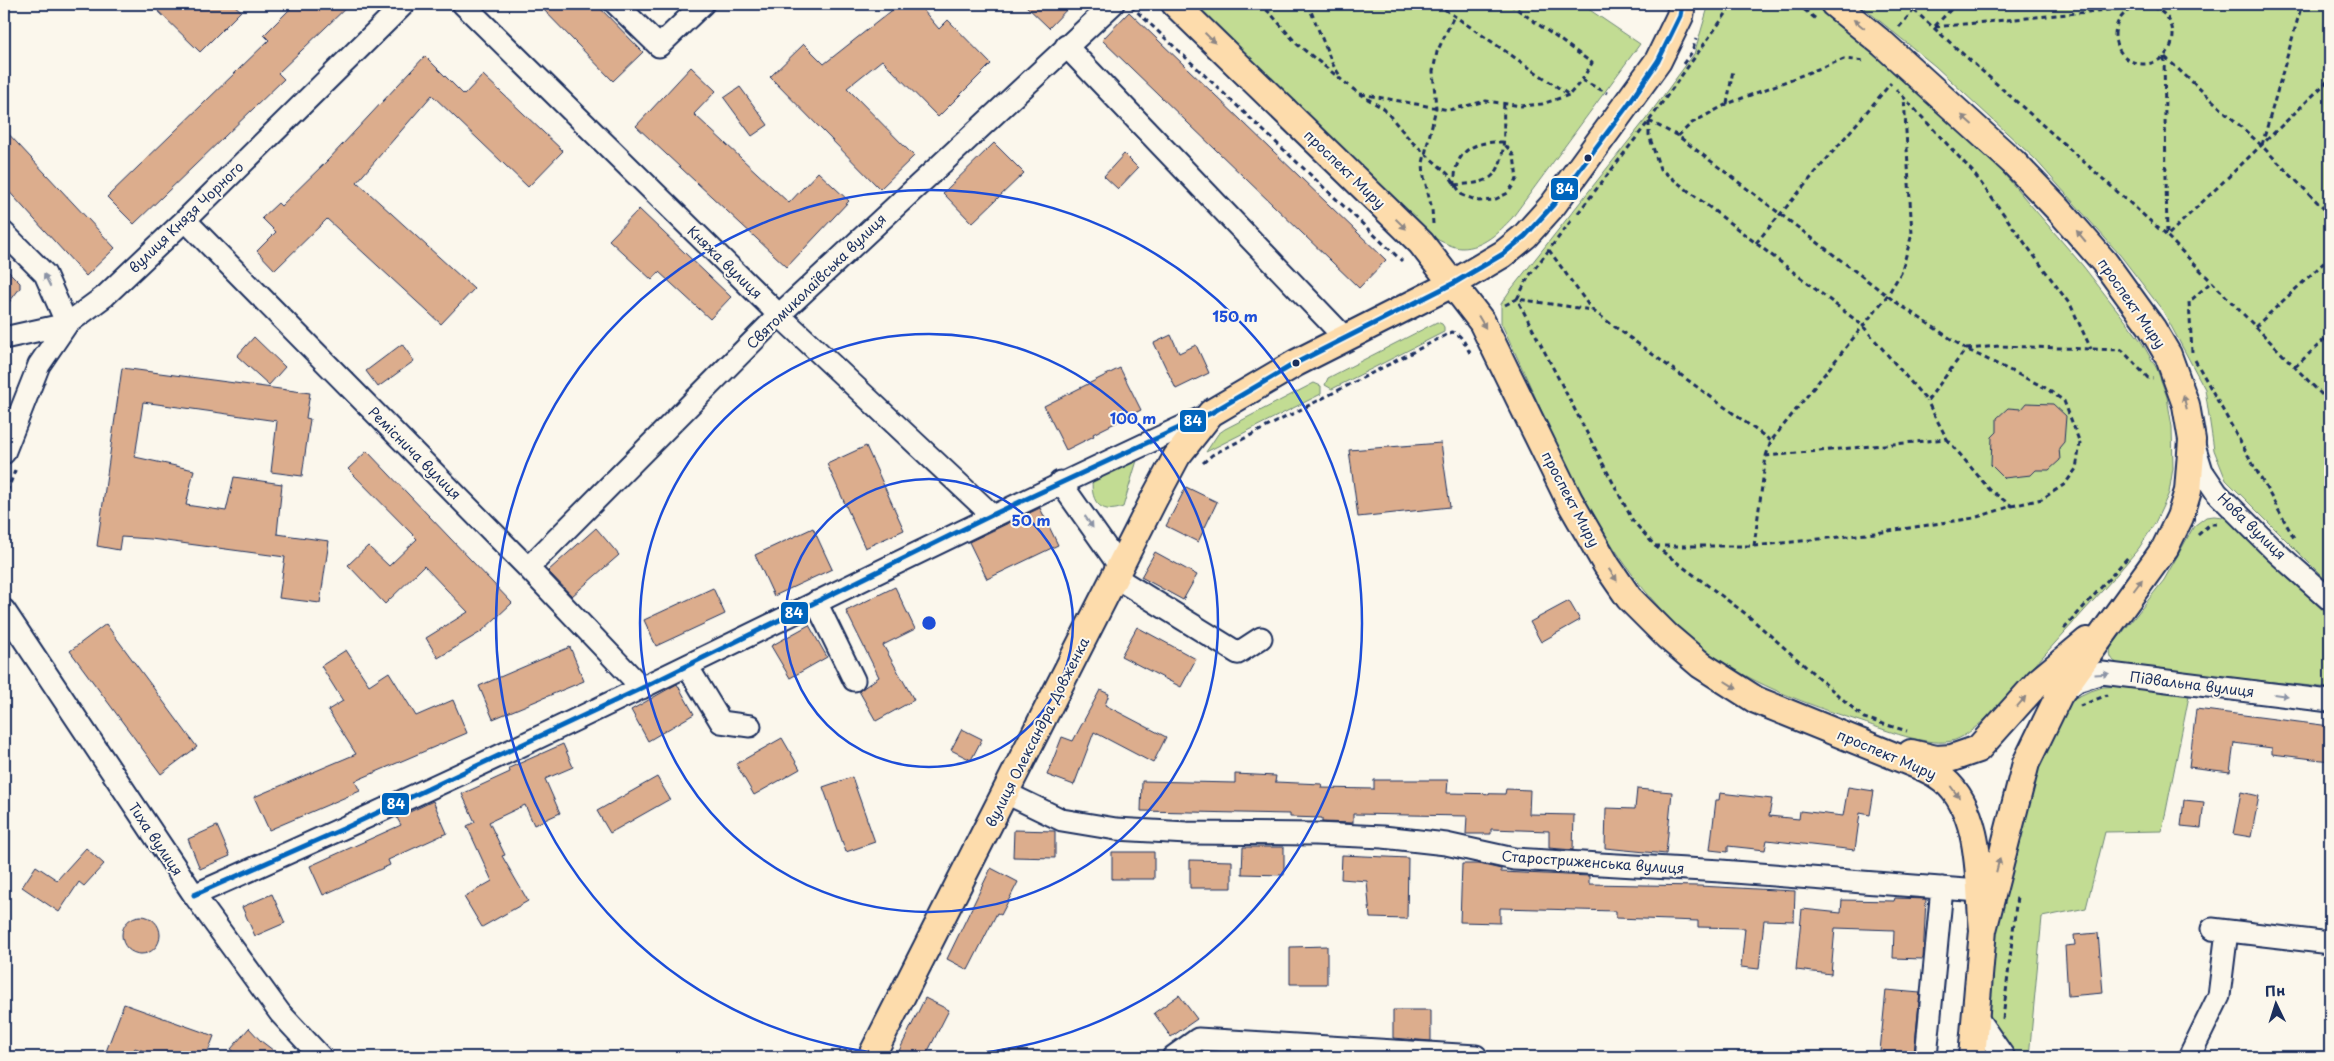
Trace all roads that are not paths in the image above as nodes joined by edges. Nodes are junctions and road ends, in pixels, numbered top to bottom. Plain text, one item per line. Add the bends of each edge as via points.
1 (404, 4) edge
2 (463, 4) edge
3 (616, 4) edge
4 (1113, 4) edge
5 (1175, 4) edge
6 (1682, 4) edge
7 (1834, 4) edge
8 (691, 8) edge
9 (1066, 46) junction
10 (185, 220) junction
11 (4, 234) edge
12 (1454, 283) junction
13 (779, 314) junction
14 (67, 324) junction
15 (4, 338) edge
16 (1346, 339) junction
17 (1211, 413) junction
18 (2192, 440) junction
19 (10, 460) edge
20 (1060, 482) junction
21 (992, 515) junction
22 (528, 568) junction
23 (1118, 572) junction
24 (2330, 600) edge
25 (816, 602) junction
26 (4, 610) edge
27 (2109, 624) junction
28 (1261, 638) dead end
29 (687, 666) junction
30 (854, 680) dead end
31 (642, 688) junction
32 (2059, 695) junction
33 (2330, 701) edge
34 (750, 726) dead end
35 (1857, 739) junction
36 (1978, 749) junction
37 (1006, 793) junction
38 (1942, 888) junction
39 (1979, 891) junction
40 (194, 895) junction
41 (1983, 930) junction
42 (2330, 943) edge
43 (1976, 1015) junction
44 (2001, 1054) edge
45 (1476, 1056) dead end
46 (321, 1057) edge
47 (871, 1057) edge
48 (1173, 1057) edge
49 (1926, 1057) edge
50 (1972, 1057) edge
51 (2189, 1057) edge

1 - 10 street, вулиця Князя Чорного
2 - 13 street, Княжа вулиця
3 - 8 street via 659,46
4 - 9 street, Святомиколаївська вулиця
5 -> 12 main road, проспект Миру via 1421,243
6 - 12 main road via 1680,16 1658,61 1553,205 1525,236 1503,254
18 -> 7 main road, проспект Миру via 2186,405 2168,355 2104,263 2013,162
9 - 13 street, Святомиколаївська вулиця
9 - 16 street
10 - 14 street, вулиця Князя Чорного via 105,296
10 - 22 street, Реміснича вулиця
14 -> 11 street via 45,274
12 - 16 main road
12 -> 35 main road, проспект Миру via 1482,322 1569,500 1629,598 1667,636 1724,681 1771,707
13 - 21 street, Княжа вулиця
13 - 22 street, Святомиколаївська вулиця
14 - 15 street
14 - 19 street, вулиця Князя Чорного via 39,365
16 - 17 main road via 1296,363
17 - 20 street
17 - 23 main road, вулиця Олександра Довженка via 1178,456
18 - 24 street, Нова вулиця via 2202,471 2217,493
27 -> 18 main road, проспект Миру via 2166,548 2180,517 2188,491
20 - 21 street
20 -> 23 street
21 - 25 street
22 - 31 street, Реміснича вулиця
23 - 28 street via 1238,653
23 - 37 main road, вулиця Олександра Довженка
25 - 29 street
25 - 30 street
26 - 40 street, Тиха вулиця
27 - 32 main road, проспект Миру
36 -> 27 main road via 2039,681
29 - 31 street
29 - 34 street via 722,722
31 - 40 street
32 -> 33 street, Підвальна вулиця via 2077,681 2102,673
32 - 36 main road via 2024,724
41 -> 32 main road, проспект Миру via 2026,763
35 - 36 main road via 1936,759 1952,758
35 -> 39 main road, проспект Миру via 1924,768 1944,779 1955,792 1966,808 1972,826
37 - 38 street, Старостриженська вулиця via 1062,820 1116,829 1383,837 1446,844 1514,859
37 - 47 main road, вулиця Олександра Довженка
38 - 39 street, Старостриженська вулиця
38 - 49 street
39 - 41 main road, проспект Миру
40 - 46 street, Тиха вулиця via 280,1013
41 - 43 main road, проспект Миру
42 - 51 street via 2219,930 2219,996
43 - 44 street
43 - 50 main road, проспект Миру
45 - 48 street via 1198,1039

